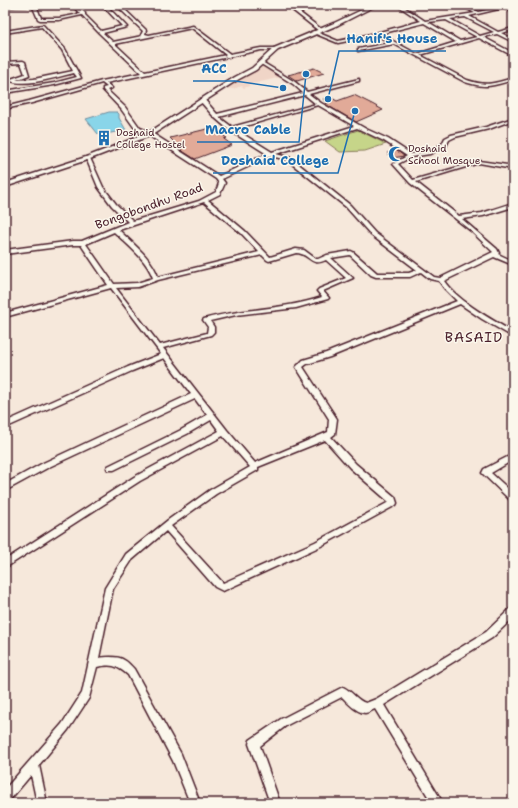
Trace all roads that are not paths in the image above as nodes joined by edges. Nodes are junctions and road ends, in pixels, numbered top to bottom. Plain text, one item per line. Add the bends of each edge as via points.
1 (27, 5) edge
2 (34, 5) edge
3 (74, 5) edge
4 (117, 5) edge
5 (266, 5) edge
6 (288, 5) edge
7 (375, 5) edge
8 (399, 5) edge
9 (462, 5) edge
10 (5, 6) edge
11 (105, 6) edge
12 (503, 6) edge
13 (253, 7) dead end
14 (513, 12) edge
15 (479, 13) junction
16 (84, 14) junction
17 (466, 16) junction
18 (447, 18) junction
19 (425, 22) junction
20 (513, 29) edge
21 (320, 30) junction
22 (5, 32) edge
23 (100, 32) junction
24 (313, 32) junction
25 (498, 33) junction
26 (377, 34) junction
27 (149, 36) junction
28 (482, 37) junction
29 (513, 41) edge
30 (459, 42) junction
31 (112, 43) junction
32 (394, 43) junction
33 (276, 49) junction
34 (359, 50) dead end
35 (417, 55) junction
36 (513, 55) edge
37 (230, 56) junction
38 (5, 63) edge
39 (262, 63) junction
40 (75, 72) junction
41 (145, 74) junction
42 (513, 79) edge
43 (358, 80) dead end
44 (103, 82) junction
45 (5, 92) edge
46 (307, 94) junction
47 (202, 100) junction
48 (319, 104) junction
49 (5, 108) edge
50 (216, 116) junction
51 (513, 119) edge
52 (358, 126) junction
53 (231, 129) junction
54 (150, 134) junction
55 (271, 154) junction
56 (410, 156) junction
57 (88, 158) junction
58 (513, 165) edge
59 (218, 179) junction
60 (412, 182) junction
61 (5, 186) edge
62 (205, 200) junction
63 (513, 205) edge
64 (457, 218) junction
65 (130, 221) dead end
66 (115, 229) junction
67 (83, 243) junction
68 (5, 252) edge
69 (263, 252) junction
70 (494, 255) junction
71 (327, 257) junction
72 (513, 262) edge
73 (421, 270) junction
74 (156, 279) junction
75 (441, 280) junction
76 (112, 286) junction
77 (462, 301) junction
78 (5, 315) edge
79 (513, 335) edge
80 (159, 347) junction
81 (166, 355) junction
82 (196, 394) junction
83 (212, 416) junction
84 (5, 425) edge
85 (224, 432) junction
86 (326, 436) junction
87 (513, 456) edge
88 (254, 466) junction
89 (111, 468) dead end
90 (5, 488) edge
91 (513, 498) edge
92 (166, 526) junction
93 (5, 564) edge
94 (513, 612) edge
95 (93, 663) junction
96 (377, 703) junction
97 (34, 764) junction
98 (5, 797) edge
99 (42, 803) edge
100 (195, 803) edge
101 (275, 803) edge
102 (438, 803) edge

1 - 10 street
2 - 16 street via 40,19 59,19
3 - 16 street
4 - 11 street
4 - 27 street via 145,32 143,35
5 - 13 street
6 - 21 street
7 - 21 main road
8 - 19 street
9 - 15 street
11 - 23 street via 125,27
12 - 14 street
12 - 15 street
15 - 17 street
16 - 23 street
17 - 18 street
17 - 25 street
18 - 19 street
18 - 28 street
19 - 26 street
19 - 30 street
20 - 25 street
21 - 24 main road
22 - 40 street via 43,26 64,50
23 - 31 street
24 - 26 street via 338,42
24 - 33 main road
25 - 28 street
25 - 29 street
26 - 32 street
27 - 31 street
27 - 37 street via 193,27
28 - 30 street
28 - 36 street
30 - 35 street
31 - 41 street
32 - 34 street
32 - 35 street
33 - 37 street
33 - 39 main road
35 - 42 street via 479,86 489,87
37 - 41 street
38 - 40 street via 23,62 27,75 10,80 15,81 31,81
39 - 46 street
39 - 47 main road
40 - 45 street via 79,78
41 - 44 street
43 - 46 street
44 - 49 street
44 - 54 street via 110,88 104,89 123,108 138,129
46 - 48 street
46 - 50 street
47 - 50 street
47 - 54 main road
48 - 52 street
48 - 53 street
50 - 53 street
51 - 56 street via 454,136 447,139 444,145 428,153
52 - 55 street, Bongobondhu Road
52 - 56 street
53 - 55 street
54 - 57 main road
54 - 59 street
55 - 59 street, Bongobondhu Road
55 - 73 street via 289,159 348,206 373,234
56 - 60 street via 395,164
57 - 61 main road
57 - 65 street via 101,187
58 - 60 street via 507,167 479,162
59 - 62 street, Bongobondhu Road via 222,183 218,193
60 - 64 street
62 - 66 street, Bongobondhu Road
62 - 69 street via 244,232
63 - 64 street
64 - 70 street via 493,247 496,253
66 - 67 street, Bongobondhu Road
66 - 74 street via 140,254
67 - 68 street
67 - 76 street
69 - 71 street via 269,259 296,251 302,251 319,261
69 - 74 street
70 - 72 street
70 - 75 street
71 - 73 street via 351,253 376,275 410,275
71 - 80 street via 350,278 321,290 326,298 294,307 211,318 206,320 211,327 209,334
73 - 75 street via 432,278
74 - 76 street via 138,285
75 - 77 street via 444,288
76 - 78 street
76 - 80 street
77 - 79 street
77 - 86 street via 299,366 333,419 331,434
80 - 81 street
81 - 82 street
81 - 84 street
82 - 83 street
82 - 90 street via 46,465
83 - 85 street
83 - 89 street
85 - 88 street
85 - 93 street via 137,479
86 - 88 street
86 - 92 street via 353,466 392,499 393,503 318,544 223,587
87 - 91 street via 486,473
88 - 92 street via 254,469 213,492
92 - 95 street via 129,556 119,571 110,588
94 - 96 street via 489,634
95 - 97 street via 86,695 66,728
95 - 100 street via 121,663 131,672 177,758
96 - 101 street via 366,708 359,706 343,692 284,722 254,744
96 - 102 street
97 - 98 street
97 - 99 street

